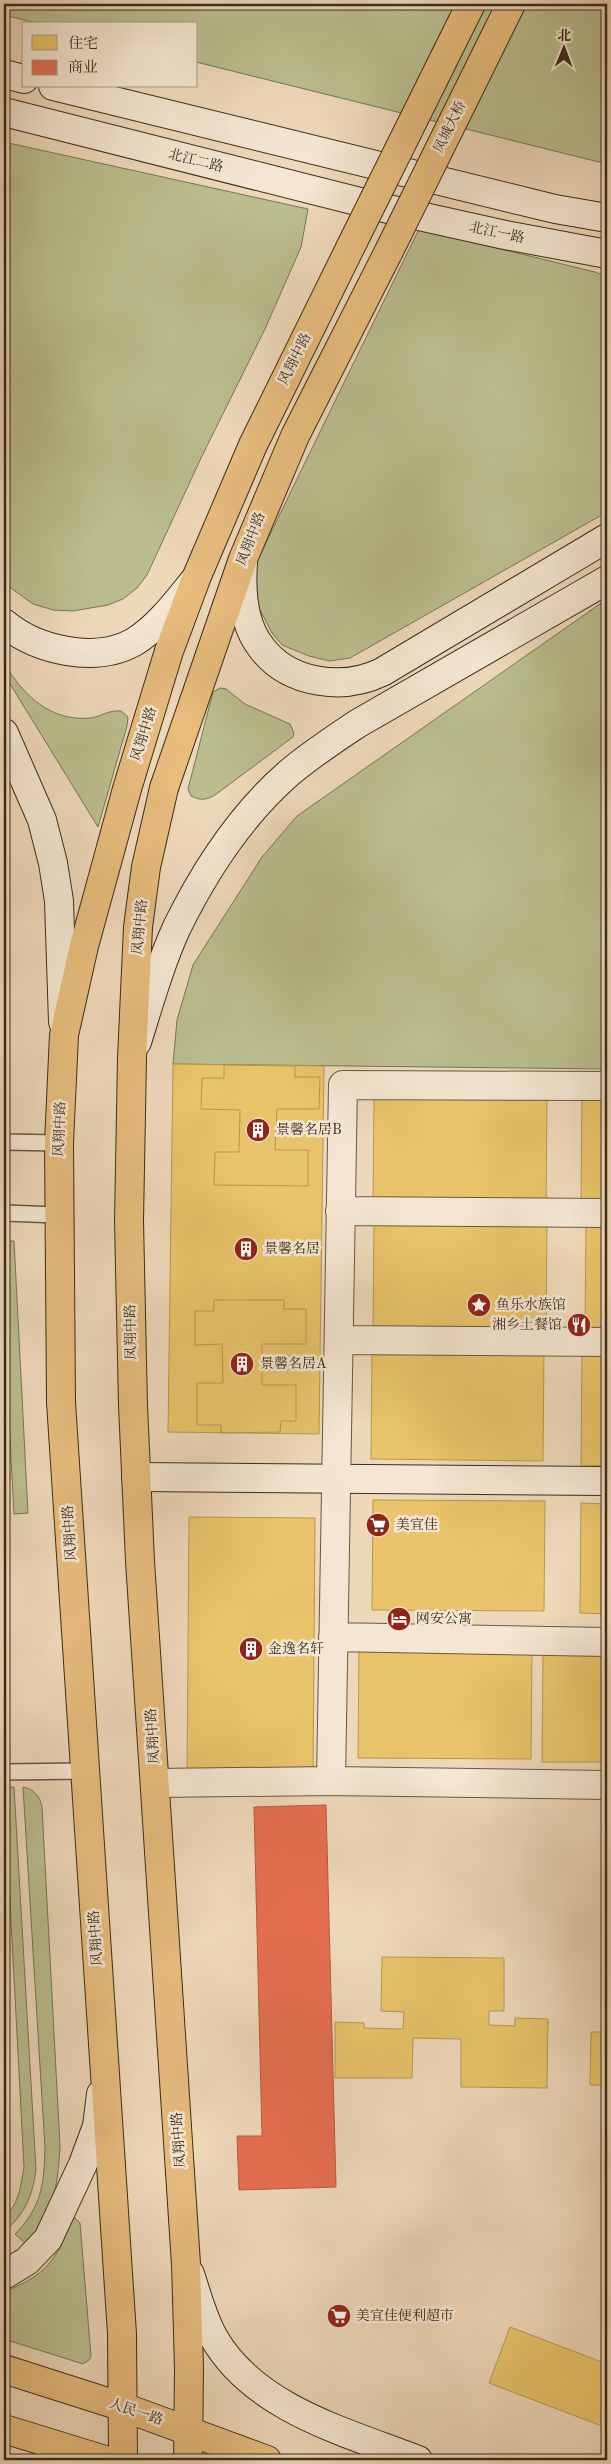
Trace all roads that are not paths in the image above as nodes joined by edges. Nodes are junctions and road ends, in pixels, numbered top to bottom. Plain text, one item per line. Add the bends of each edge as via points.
1 (471, 4) edge
2 (512, 4) edge
3 (4, 74) edge
4 (22, 78) edge
5 (61, 88) edge
6 (4, 112) edge
7 (388, 209) joint
8 (607, 218) edge
9 (389, 250) joint
10 (605, 254) edge
11 (607, 538) edge
12 (243, 558) junction
13 (197, 576) junction
14 (607, 580) edge
15 (4, 623) edge
16 (4, 733) edge
17 (64, 1035) junction
18 (132, 1058) junction
19 (607, 1086) edge
20 (4, 1142) edge
21 (59, 1143) junction
22 (340, 1211) junction
23 (4, 1213) edge
24 (607, 1213) edge
25 (59, 1215) junction
26 (338, 1340) junction
27 (607, 1342) edge
28 (136, 1477) junction
29 (336, 1478) junction
30 (607, 1481) edge
31 (333, 1638) junction
32 (607, 1642) edge
33 (85, 1771) junction
34 (4, 1772) edge
35 (331, 1781) junction
36 (156, 1782) junction
37 (607, 1785) edge
38 (104, 2063) junction
39 (186, 2264) junction
40 (4, 2276) edge
41 (4, 2369) edge
42 (123, 2407) junction
43 (4, 2429) edge
44 (188, 2431) junction
45 (105, 2460) edge
46 (123, 2460) edge
47 (188, 2460) edge
48 (267, 2460) edge
49 (418, 2460) edge

1 - 13 main road, 风翔中路, bridge via 253,445
2 - 9 main road, 凤城大桥, bridge
3 - 4 main road
5 - 8 main road via 555,209
6 - 7 main road, 北江二路
7 - 10 main road, 北江一路
9 - 12 main road, 凤翔中路 via 295,436
11 - 12 main road via 382,672 366,679 336,683 303,677 288,670 261,648 244,606
12 - 18 main road, 凤翔中路 via 164,788 146,867 138,927
13 - 15 main road via 147,631 133,642 115,648 61,650 18,635
13 - 17 main road, 风翔中路 via 169,652 127,789 84,946
14 - 18 main road via 357,724 287,774 250,814 200,884 177,928
16 - 17 main road via 42,820 53,863 59,901
17 - 21 main road, 风翔中路
18 - 28 main road, 凤翔中路 via 129,1221
19 - 22 main road via 342,1085
20 - 21 lane
21 - 25 main road, 风翔中路
22 - 24 main road
22 - 26 main road
23 - 25 lane
25 - 33 main road, 风翔中路 via 61,1402
26 - 27 main road
26 - 29 main road
28 - 29 main road
28 - 36 main road, 凤翔中路
29 - 30 main road
29 - 31 main road
31 - 32 main road
31 - 35 main road
33 - 34 lane
33 - 38 main road, 风翔中路
35 - 36 main road
35 - 37 main road
36 - 39 main road, 凤翔中路
38 - 40 main road via 97,2126 62,2213 48,2239 28,2261
38 - 42 main road via 122,2334
39 - 44 main road, 凤翔中路
39 - 49 main road via 214,2338 233,2365 256,2386 316,2420
41 - 42 main road, 人民一路
42 - 44 main road, 人民一路
42 - 46 main road
43 - 45 main road
44 - 47 main road, 凤翔中路
44 - 48 main road, 人民一路

